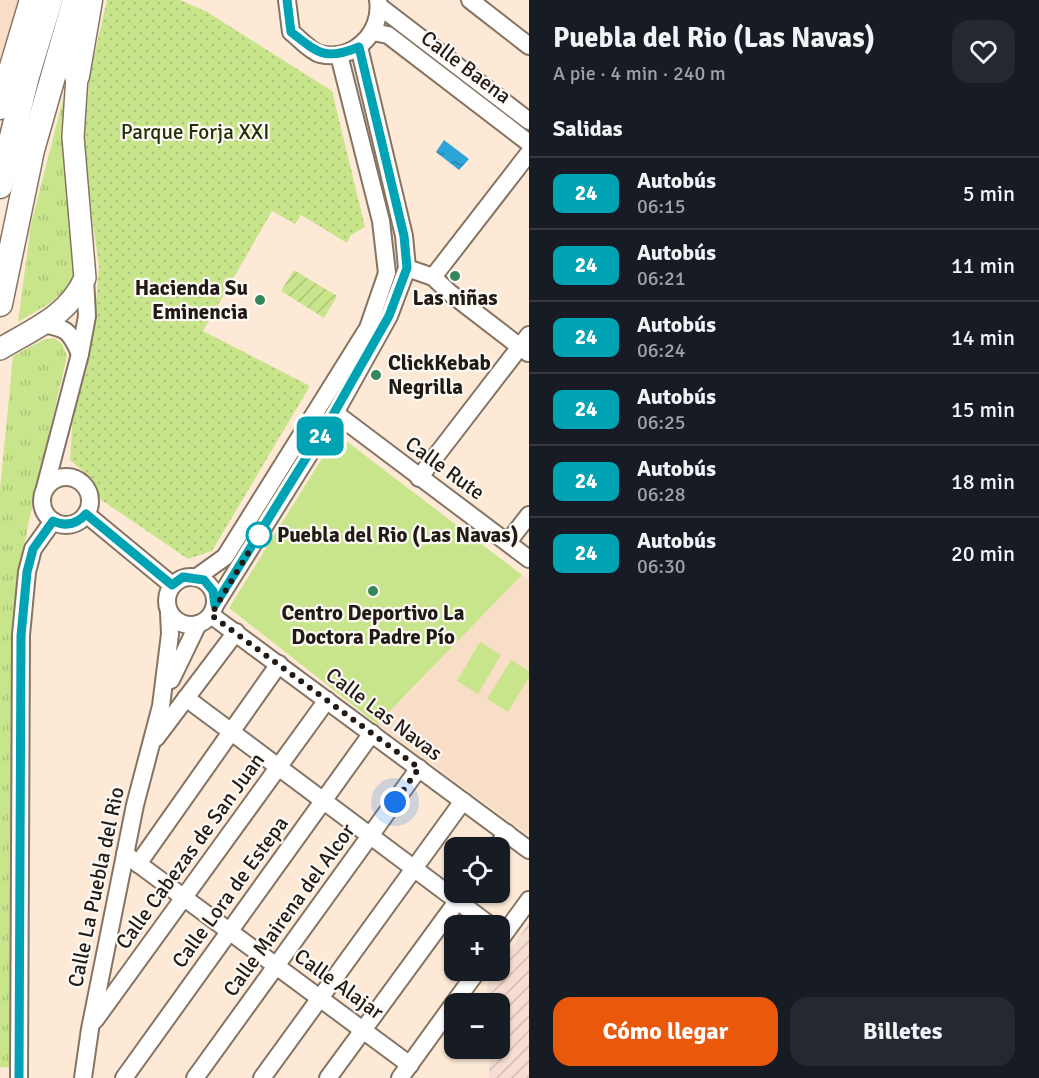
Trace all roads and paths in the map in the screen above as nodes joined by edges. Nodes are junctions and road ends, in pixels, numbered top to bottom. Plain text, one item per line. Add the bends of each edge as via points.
1 (32, 0) edge
2 (50, 0) edge
3 (75, 0) edge
4 (90, 0) edge
5 (99, 0) edge
6 (287, 0) edge
7 (470, 0) edge
8 (379, 3) edge
9 (373, 32) junction
10 (529, 46) edge
11 (359, 47) junction
12 (339, 55) junction
13 (77, 76) junction
14 (0, 107) edge
15 (529, 121) edge
16 (529, 143) edge
17 (529, 153) edge
18 (0, 186) edge
19 (407, 268) junction
20 (434, 277) junction
21 (85, 278) junction
22 (0, 304) edge
23 (40, 324) junction
24 (526, 345) edge
25 (0, 349) edge
26 (80, 354) junction
27 (334, 413) junction
28 (56, 445) junction
29 (72, 478) junction
30 (419, 478) junction
31 (45, 488) junction
32 (86, 514) junction
33 (529, 515) edge
34 (53, 521) junction
35 (508, 542) junction
36 (529, 559) edge
37 (197, 577) junction
38 (172, 585) junction
39 (169, 613) junction
40 (208, 615) junction
41 (236, 632) junction
42 (279, 664) junction
43 (186, 698) junction
44 (327, 700) junction
45 (161, 706) junction
46 (231, 732) junction
47 (372, 733) junction
48 (150, 746) junction
49 (278, 767) junction
50 (419, 768) junction
51 (324, 800) junction
52 (463, 801) junction
53 (507, 833) junction
54 (370, 835) junction
55 (504, 837) edge
56 (529, 850) edge
57 (131, 859) junction
58 (414, 868) junction
59 (444, 886) edge
60 (182, 897) junction
61 (529, 900) edge
62 (456, 903) edge
63 (468, 903) edge
64 (480, 915) edge
65 (510, 920) edge
66 (229, 931) junction
67 (275, 965) junction
68 (470, 981) edge
69 (320, 998) junction
70 (99, 1005) junction
71 (363, 1030) junction
72 (405, 1071) edge
73 (85, 1077) edge
74 (19, 1078) edge
75 (124, 1078) edge
76 (195, 1078) edge
77 (262, 1078) edge
78 (328, 1078) edge

1 - 14 highway
2 - 18 highway
3 - 22 highway via 32,150
4 - 13 highway
5 - 13 street
6 - 12 street via 291,32 318,54
7 - 10 street
8 - 9 street
8 - 15 street, Calle Baena
9 - 11 street
9 - 16 street, Calle Baena via 388,35
11 - 12 street
11 - 19 street via 404,236
12 - 37 street via 381,221 387,273 368,328 225,557
13 - 21 main road via 74,137
17 - 20 street
19 - 20 street
19 - 27 street via 389,316
20 - 24 street via 450,293
21 - 23 main road via 76,298
21 - 26 street via 87,316
23 - 25 main road
23 - 26 street via 61,326 73,336
24 - 30 street
26 - 28 street
27 - 30 street, Calle Rute
27 - 40 street
28 - 29 street via 61,464
28 - 31 street
29 - 31 street via 57,478
29 - 32 street via 88,492
30 - 35 street, Calle Rute
31 - 34 street via 42,502
32 - 34 street via 67,525
32 - 38 street
33 - 35 street
34 - 74 street via 33,549 21,636
35 - 36 street, Calle Rute
37 - 38 street via 183,577
37 - 40 street via 209,585 215,598
38 - 39 street via 166,598
39 - 40 street via 181,624
39 - 45 street
40 - 41 street, Calle Las Navas
40 - 45 street via 178,661
41 - 42 street, Calle Las Navas
41 - 43 street
42 - 44 street, Calle Las Navas
42 - 46 street
43 - 46 street
43 - 48 street
44 - 47 street, Calle Las Navas
44 - 49 street, Calle Cabezas de San Juan
45 - 48 street, Calle La Puebla del Rio
46 - 49 street
46 - 57 street
47 - 50 street, Calle Las Navas
47 - 51 street, Calle Lora de Estepa
48 - 57 street, Calle La Puebla del Rio
49 - 51 street
49 - 60 street, Calle Cabezas de San Juan
50 - 52 street, Calle Las Navas
50 - 54 street, Calle Mairena del Alcor
51 - 54 street
51 - 66 street, Calle Lora de Estepa
52 - 53 street, Calle Las Navas
52 - 58 street
53 - 55 street
53 - 56 street, Calle Las Navas
54 - 58 street
54 - 67 street, Calle Mairena del Alcor
57 - 60 street, Calle Alajar
57 - 70 street, Calle La Puebla del Rio
58 - 59 street
58 - 69 street
60 - 66 street, Calle Alajar
60 - 70 street, Calle Cabezas de San Juan
61 - 65 street
62 - 71 street
63 - 64 street
66 - 67 street, Calle Alajar
66 - 75 street, Calle Lora de Estepa
67 - 69 street, Calle Alajar
67 - 76 street, Calle Mairena del Alcor
68 - 72 street
69 - 71 street, Calle Alajar
69 - 77 street
70 - 73 street, Calle La Puebla del Rio via 90,1029
71 - 72 street, Calle Alajar
71 - 78 street

